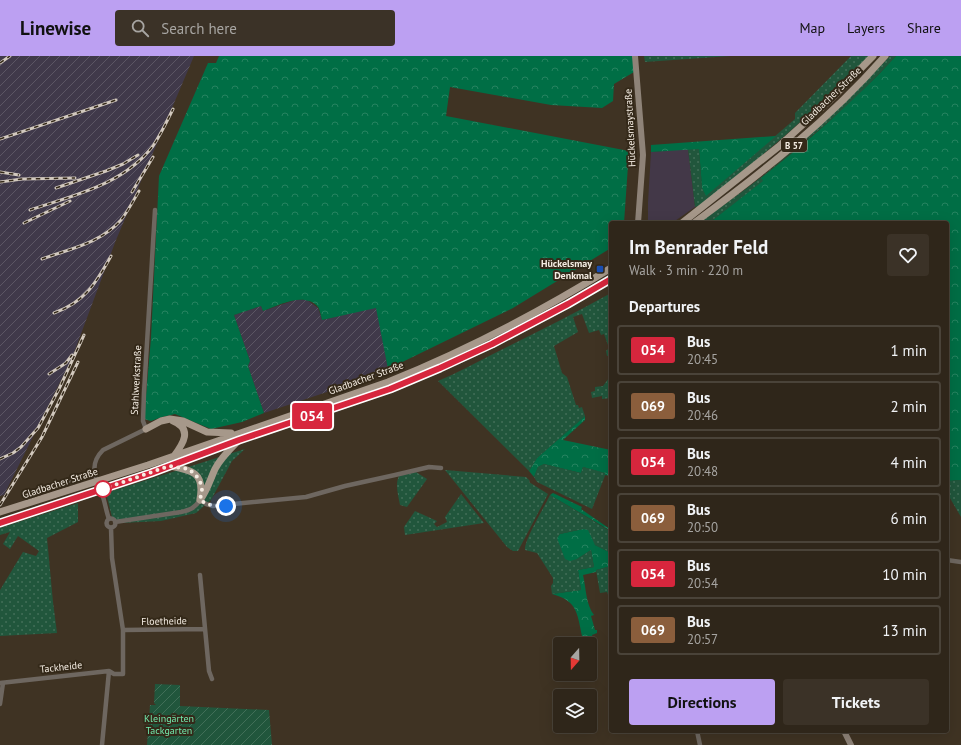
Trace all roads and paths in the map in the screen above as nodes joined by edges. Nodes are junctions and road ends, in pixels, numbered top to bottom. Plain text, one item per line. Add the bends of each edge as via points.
1 (635, 56) edge
2 (873, 56) edge
3 (885, 56) edge
4 (155, 210) dead end
5 (638, 221) edge
6 (685, 221) edge
7 (697, 221) edge
8 (609, 269) edge
9 (609, 280) edge
10 (165, 420) junction
11 (146, 429) junction
12 (238, 436) junction
13 (173, 456) junction
14 (169, 466) junction
15 (441, 468) dead end
16 (94, 472) junction
17 (44, 488) dead end
18 (200, 500) junction
19 (0, 512) edge
20 (109, 519) junction
21 (115, 522) junction
22 (0, 523) edge
23 (111, 528) junction
24 (949, 560) edge
25 (961, 562) edge
26 (200, 575) dead end
27 (205, 629) junction
28 (123, 630) junction
29 (109, 671) junction
30 (212, 679) dead end
31 (2, 683) edge
32 (0, 704) edge
33 (697, 733) edge
34 (845, 733) edge
35 (102, 745) edge
36 (700, 745) edge
37 (851, 745) edge

1 - 5 main road, Hückelsmaystraße via 642,155
2 - 6 main road, Gladbacher Straße / B 57 via 829,101 778,147
3 - 7 main road, Gladbacher Straße / B 57 via 836,107 785,153
4 - 11 street, Stahlwerkstraße via 144,393 143,420
8 - 12 main road, Gladbacher Straße via 489,337 437,362
9 - 12 main road, Gladbacher Straße via 526,327 440,368 369,397
10 - 11 main road
10 - 12 main road via 170,418 207,432
10 - 13 main road via 179,424 185,434 184,441
11 - 16 street, Stahlwerkstraße via 103,450 97,455
12 - 13 main road, Gladbacher Straße
12 - 14 main road, Gladbacher Straße
12 - 18 main road via 220,460
13 - 19 main road, Gladbacher Straße
14 - 18 main road via 188,469 195,474 202,490
14 - 22 main road, Gladbacher Straße
15 - 18 street via 394,475 306,498 213,506
16 - 17 street
16 - 20 street
18 - 21 street via 189,510
20 - 21 street
20 - 23 street via 106,524
21 - 23 street
23 - 28 street via 112,558
24 - 25 street
26 - 27 street
27 - 28 street, Floetheide
27 - 30 street
28 - 29 street, Tackheide via 123,674
29 - 31 street, Tackheide
29 - 35 street
31 - 32 street
33 - 36 street
34 - 37 main road

